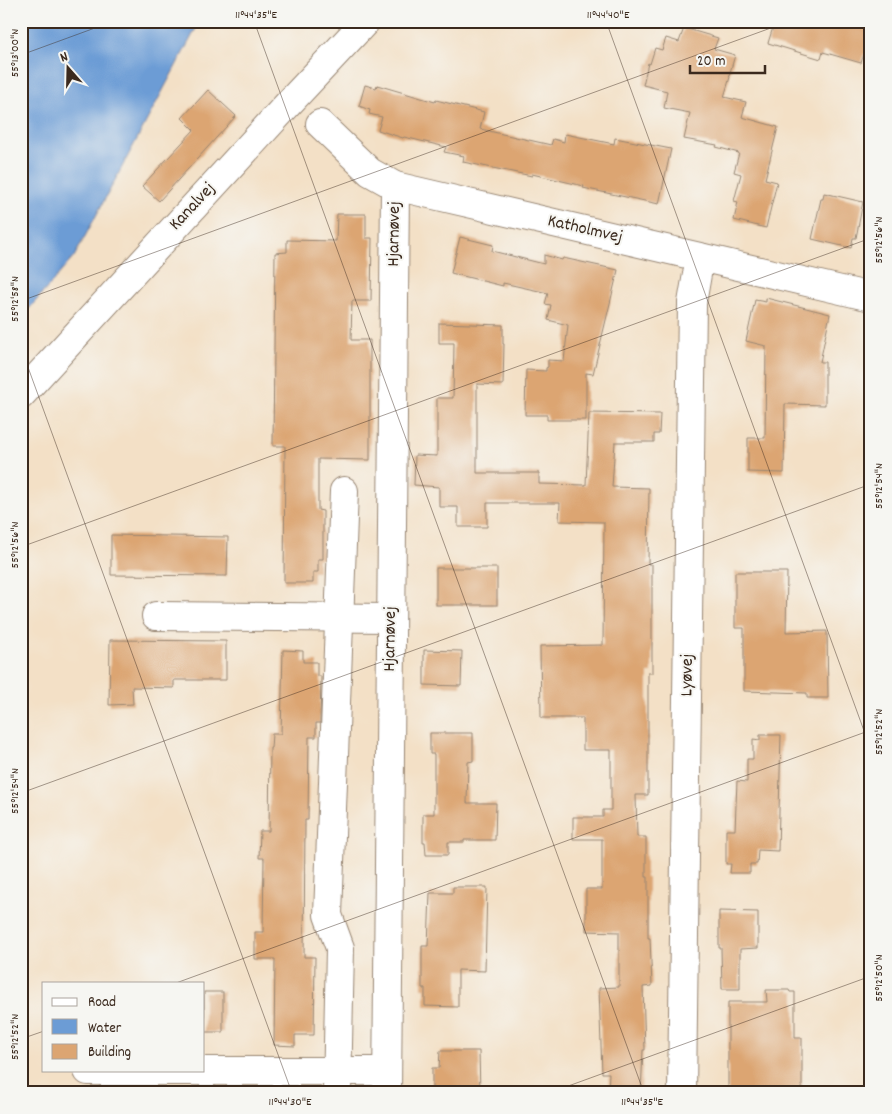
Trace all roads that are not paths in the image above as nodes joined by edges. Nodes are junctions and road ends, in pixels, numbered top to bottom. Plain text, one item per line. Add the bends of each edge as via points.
1 (366, 21) edge
2 (320, 124) dead end
3 (395, 186) junction
4 (700, 257) junction
5 (871, 297) edge
6 (21, 395) edge
7 (344, 491) dead end
8 (156, 616) dead end
9 (340, 618) junction
10 (391, 618) junction
11 (111, 1072) edge
12 (338, 1082) edge
13 (387, 1082) edge
14 (682, 1093) edge

1 - 6 street, Kanalvej
2 - 3 street, Katholmvej via 370,172
3 - 4 street, Katholmvej
3 - 10 street, Hjarnøvej
4 - 5 street, Katholmvej
4 - 14 street, Lyøvej via 692,304
7 - 9 street
8 - 9 street
9 - 10 street
9 - 12 street via 328,915 340,948
10 - 13 street, Hjarnøvej
11 - 12 street
12 - 13 street

